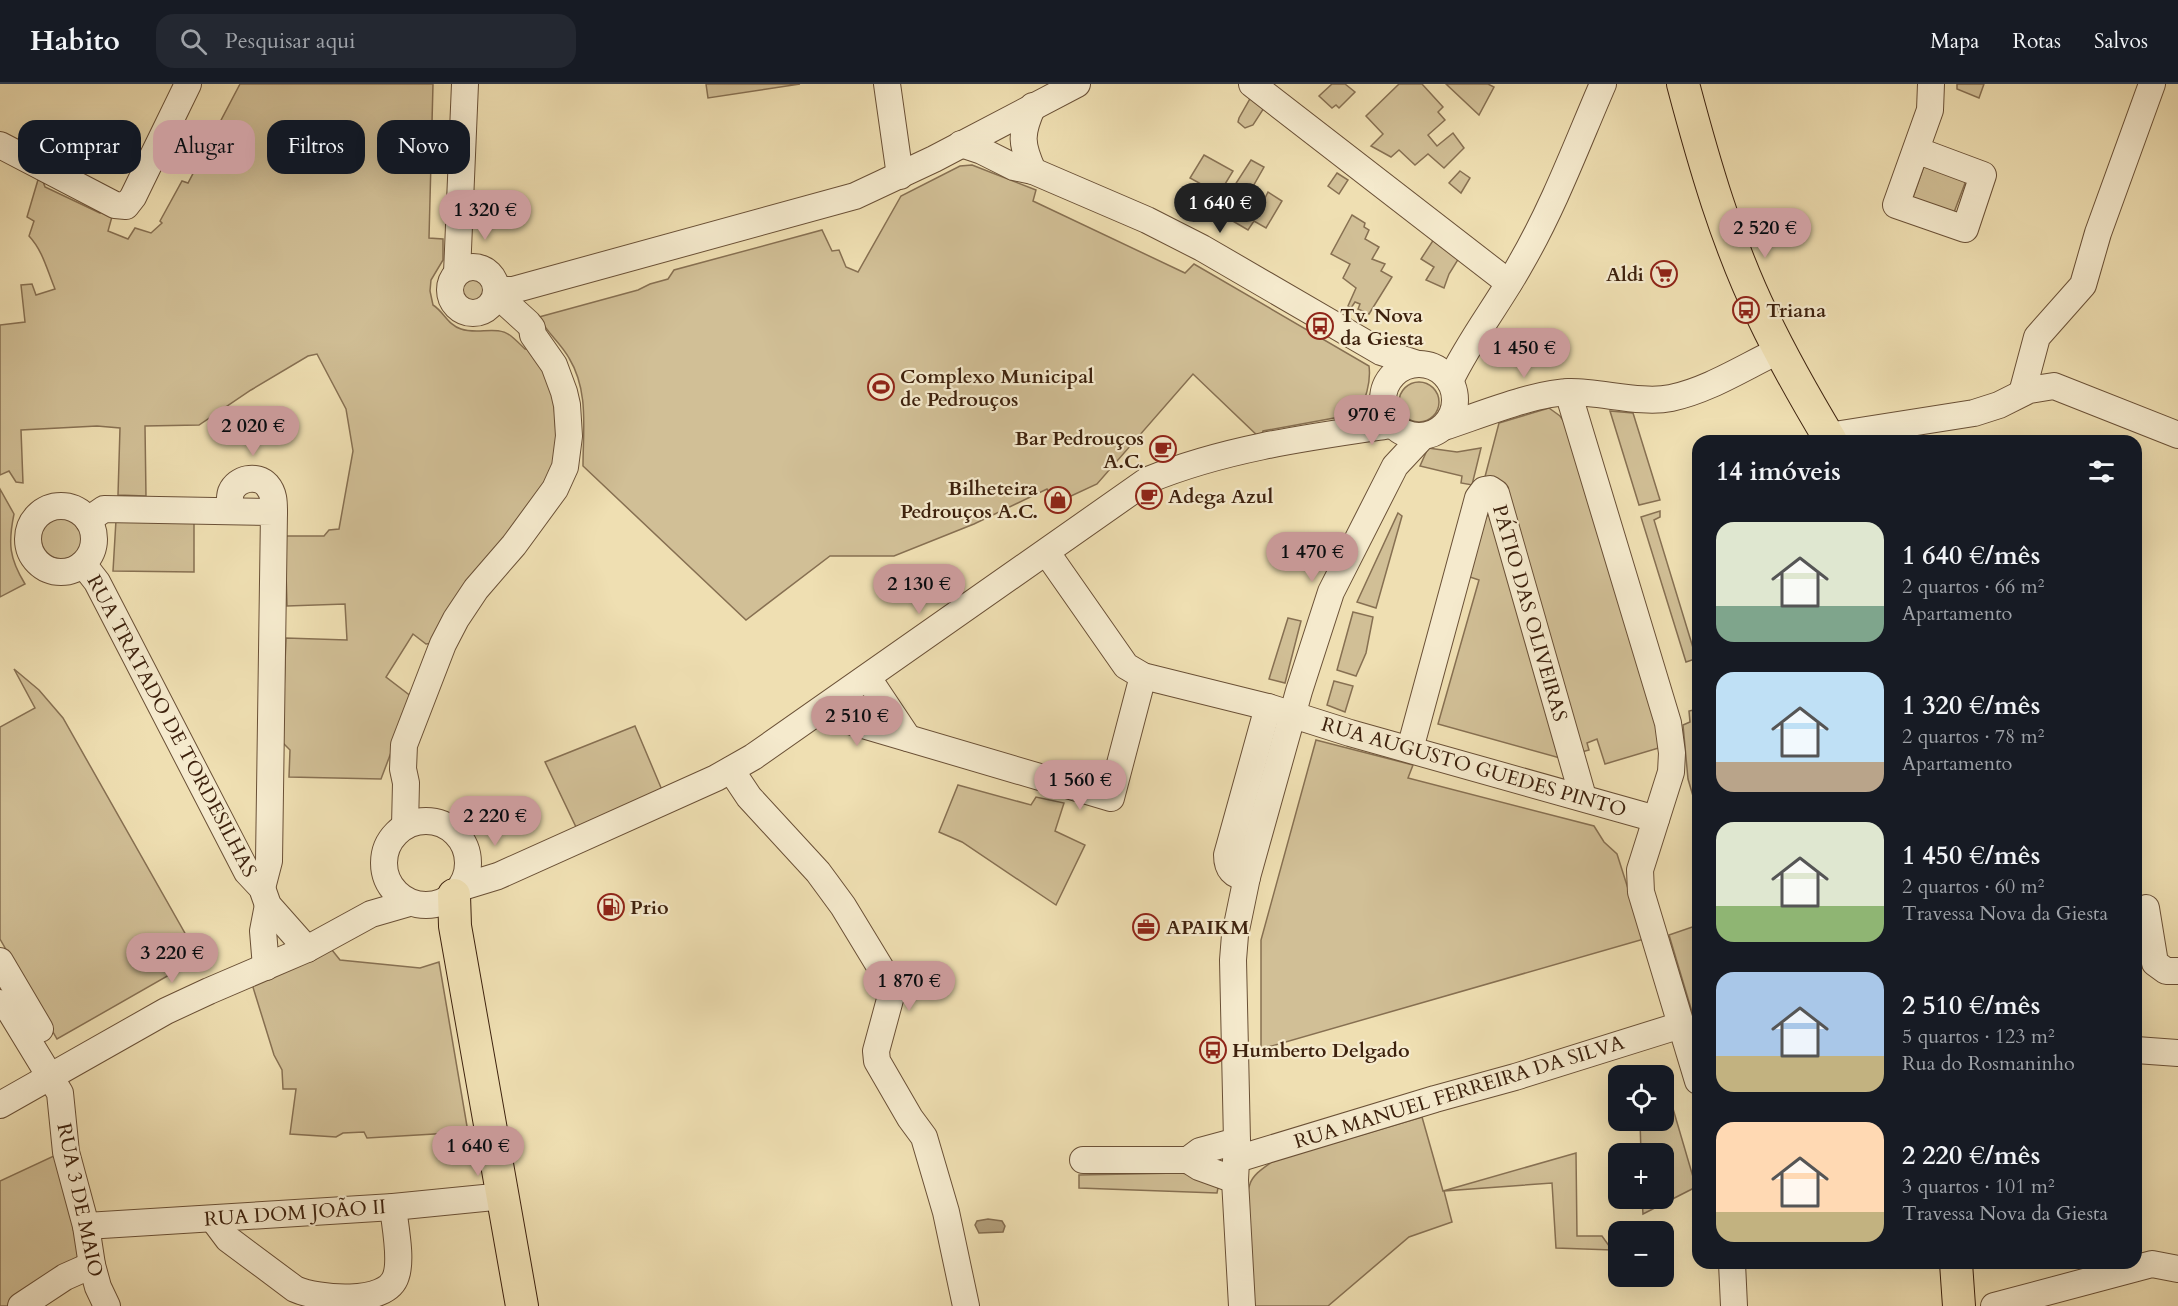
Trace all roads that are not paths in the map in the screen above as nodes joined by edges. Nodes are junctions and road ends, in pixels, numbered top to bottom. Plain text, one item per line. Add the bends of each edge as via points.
1 (465, 84) edge
2 (887, 84) edge
3 (1077, 84) edge
4 (1252, 84) edge
5 (1603, 84) edge
6 (1683, 84) edge
7 (1932, 84) edge
8 (2152, 84) edge
9 (179, 87) edge
10 (1033, 106) junction
11 (988, 129) junction
12 (961, 144) junction
13 (0, 145) edge
14 (1916, 150) junction
15 (1033, 171) junction
16 (900, 176) junction
17 (466, 270) junction
18 (1509, 283) junction
19 (496, 292) junction
20 (479, 313) junction
21 (533, 335) junction
22 (1780, 350) junction
23 (1381, 352) junction
24 (1445, 374) junction
25 (1386, 384) junction
26 (1568, 392) junction
27 (2022, 393) junction
28 (1491, 412) junction
29 (1390, 420) junction
30 (1433, 431) junction
31 (1827, 435) edge
32 (1851, 435) edge
33 (2178, 435) edge
34 (1395, 466) junction
35 (88, 520) junction
36 (1047, 553) junction
37 (83, 564) junction
38 (1143, 676) junction
39 (868, 678) junction
40 (1268, 707) junction
41 (819, 712) junction
42 (1293, 715) junction
43 (908, 738) junction
44 (1410, 749) junction
45 (731, 770) junction
46 (406, 783) junction
47 (1583, 797) junction
48 (1656, 819) junction
49 (435, 822) junction
50 (405, 826) junction
51 (468, 855) junction
52 (384, 873) junction
53 (498, 876) junction
54 (1247, 877) junction
55 (265, 896) junction
56 (443, 903) junction
57 (2146, 908) dead end
58 (371, 914) junction
59 (307, 949) junction
60 (0, 961) edge
61 (266, 967) junction
62 (2158, 972) edge
63 (0, 1003) edge
64 (1681, 1024) junction
65 (2142, 1050) edge
66 (2178, 1053) edge
67 (1692, 1061) edge
68 (57, 1074) junction
69 (0, 1105) edge
70 (1083, 1160) dead end
71 (1188, 1160) junction
72 (1237, 1160) junction
73 (504, 1196) junction
74 (393, 1207) junction
75 (213, 1219) junction
76 (86, 1226) junction
77 (92, 1265) junction
78 (2142, 1267) edge
79 (1732, 1269) edge
80 (1956, 1269) edge
81 (2133, 1269) edge
82 (2178, 1269) edge
83 (21, 1306) edge
84 (107, 1306) edge
85 (522, 1306) edge
86 (966, 1306) edge
87 (1242, 1306) edge
88 (1734, 1306) edge
89 (1959, 1306) edge
90 (1994, 1306) edge

1 - 17 street via 459,231 466,252
2 - 16 street
3 - 10 street
4 - 18 street
5 - 18 street via 1541,227
6 - 22 main road via 1728,232
7 - 14 street via 1930,110
8 - 27 street via 2083,285 2037,337
9 - 13 street via 134,197 126,206 115,205
10 - 11 street
10 - 15 street via 1023,142
11 - 12 street
11 - 15 street via 999,134
12 - 15 street
12 - 16 street
14 - 14 street via 1896,205 1965,229 1983,175
15 - 23 street via 1202,248
16 - 19 street via 855,196
17 - 19 street via 488,272 496,283
17 - 20 street via 453,278 450,290 454,303 465,312
18 - 24 street
19 - 20 street via 490,306
19 - 21 street via 528,323
20 - 21 street via 510,320
21 - 46 street via 557,371 567,405 565,466 555,489 476,589 443,644 404,745
22 - 26 street via 1707,386 1669,398
22 - 31 main road
23 - 24 street
23 - 25 street
24 - 25 street via 1398,370
24 - 28 street via 1471,406
24 - 30 street via 1451,417
25 - 29 street via 1383,392
26 - 28 street
26 - 48 street via 1668,723 1671,772
27 - 32 street via 1974,413
27 - 33 street via 2054,386
28 - 30 street
29 - 30 street via 1408,435
29 - 34 street
29 - 36 street via 1361,429 1277,443 1158,476 1131,491
30 - 34 street
34 - 42 street via 1331,592
35 - 37 street, RUA TRATADO DE TORDESILHAS via 94,538
35 - 37 street, RUA TRATADO DE TORDESILHAS via 71,508 50,508 34,521 28,541 30,551 44,567 64,572
35 - 55 street, RUA TRATADO DE TORDESILHAS via 104,509 274,512 269,861
36 - 38 street via 1126,666
36 - 39 street
37 - 55 street, RUA TRATADO DE TORDESILHAS via 97,582 248,872
38 - 40 street, RUA AUGUSTO GUEDES PINTO
38 - 43 street via 1111,798
39 - 41 street
39 - 43 street
40 - 42 street, RUA AUGUSTO GUEDES PINTO
40 - 54 street via 1227,855 1230,870 1238,877
41 - 43 street
41 - 45 street
42 - 44 street, RUA AUGUSTO GUEDES PINTO
42 - 54 street
44 - 47 street, RUA AUGUSTO GUEDES PINTO
44 - 47 street, PÁTIO DAS OLIVEIRAS via 1479,498 1484,489 1490,489 1496,493
45 - 53 street
45 - 86 street via 749,797 843,906 891,985 877,1061 924,1137 946,1212
46 - 49 street
46 - 50 street
47 - 48 street, RUA AUGUSTO GUEDES PINTO
48 - 64 street via 1640,870 1641,892
49 - 50 street
49 - 51 street via 456,833
50 - 52 street via 387,846
51 - 53 street
51 - 56 street via 469,866
52 - 56 street via 398,896
52 - 58 street
53 - 56 street
54 - 72 street via 1233,960
55 - 59 street, RUA TRATADO DE TORDESILHAS
55 - 61 street, RUA TRATADO DE TORDESILHAS
56 - 58 street
56 - 73 main road
57 - 62 street
58 - 59 street
59 - 61 street
60 - 68 street
61 - 68 street via 166,1011
63 - 68 street, RUA 3 DE MAIO
64 - 67 street
64 - 72 street, RUA MANUEL FERREIRA DA SILVA
65 - 66 street
68 - 69 street
68 - 76 street, RUA 3 DE MAIO via 66,1152
70 - 71 street, RUA MANUEL FERREIRA DA SILVA
71 - 72 street, RUA MANUEL FERREIRA DA SILVA via 1199,1167
71 - 72 street, RUA MANUEL FERREIRA DA SILVA via 1200,1151
72 - 87 street
73 - 74 street, RUA DOM JOÃO II
73 - 85 main road
74 - 75 street, RUA DOM JOÃO II
74 - 75 street via 396,1277 384,1292 359,1298 307,1294 295,1288 228,1239
75 - 76 street, RUA DOM JOÃO II
76 - 77 street, RUA 3 DE MAIO
77 - 83 street
77 - 84 street, RUA 3 DE MAIO
78 - 82 street via 2152,1264
79 - 88 street
80 - 89 main road
81 - 90 street

